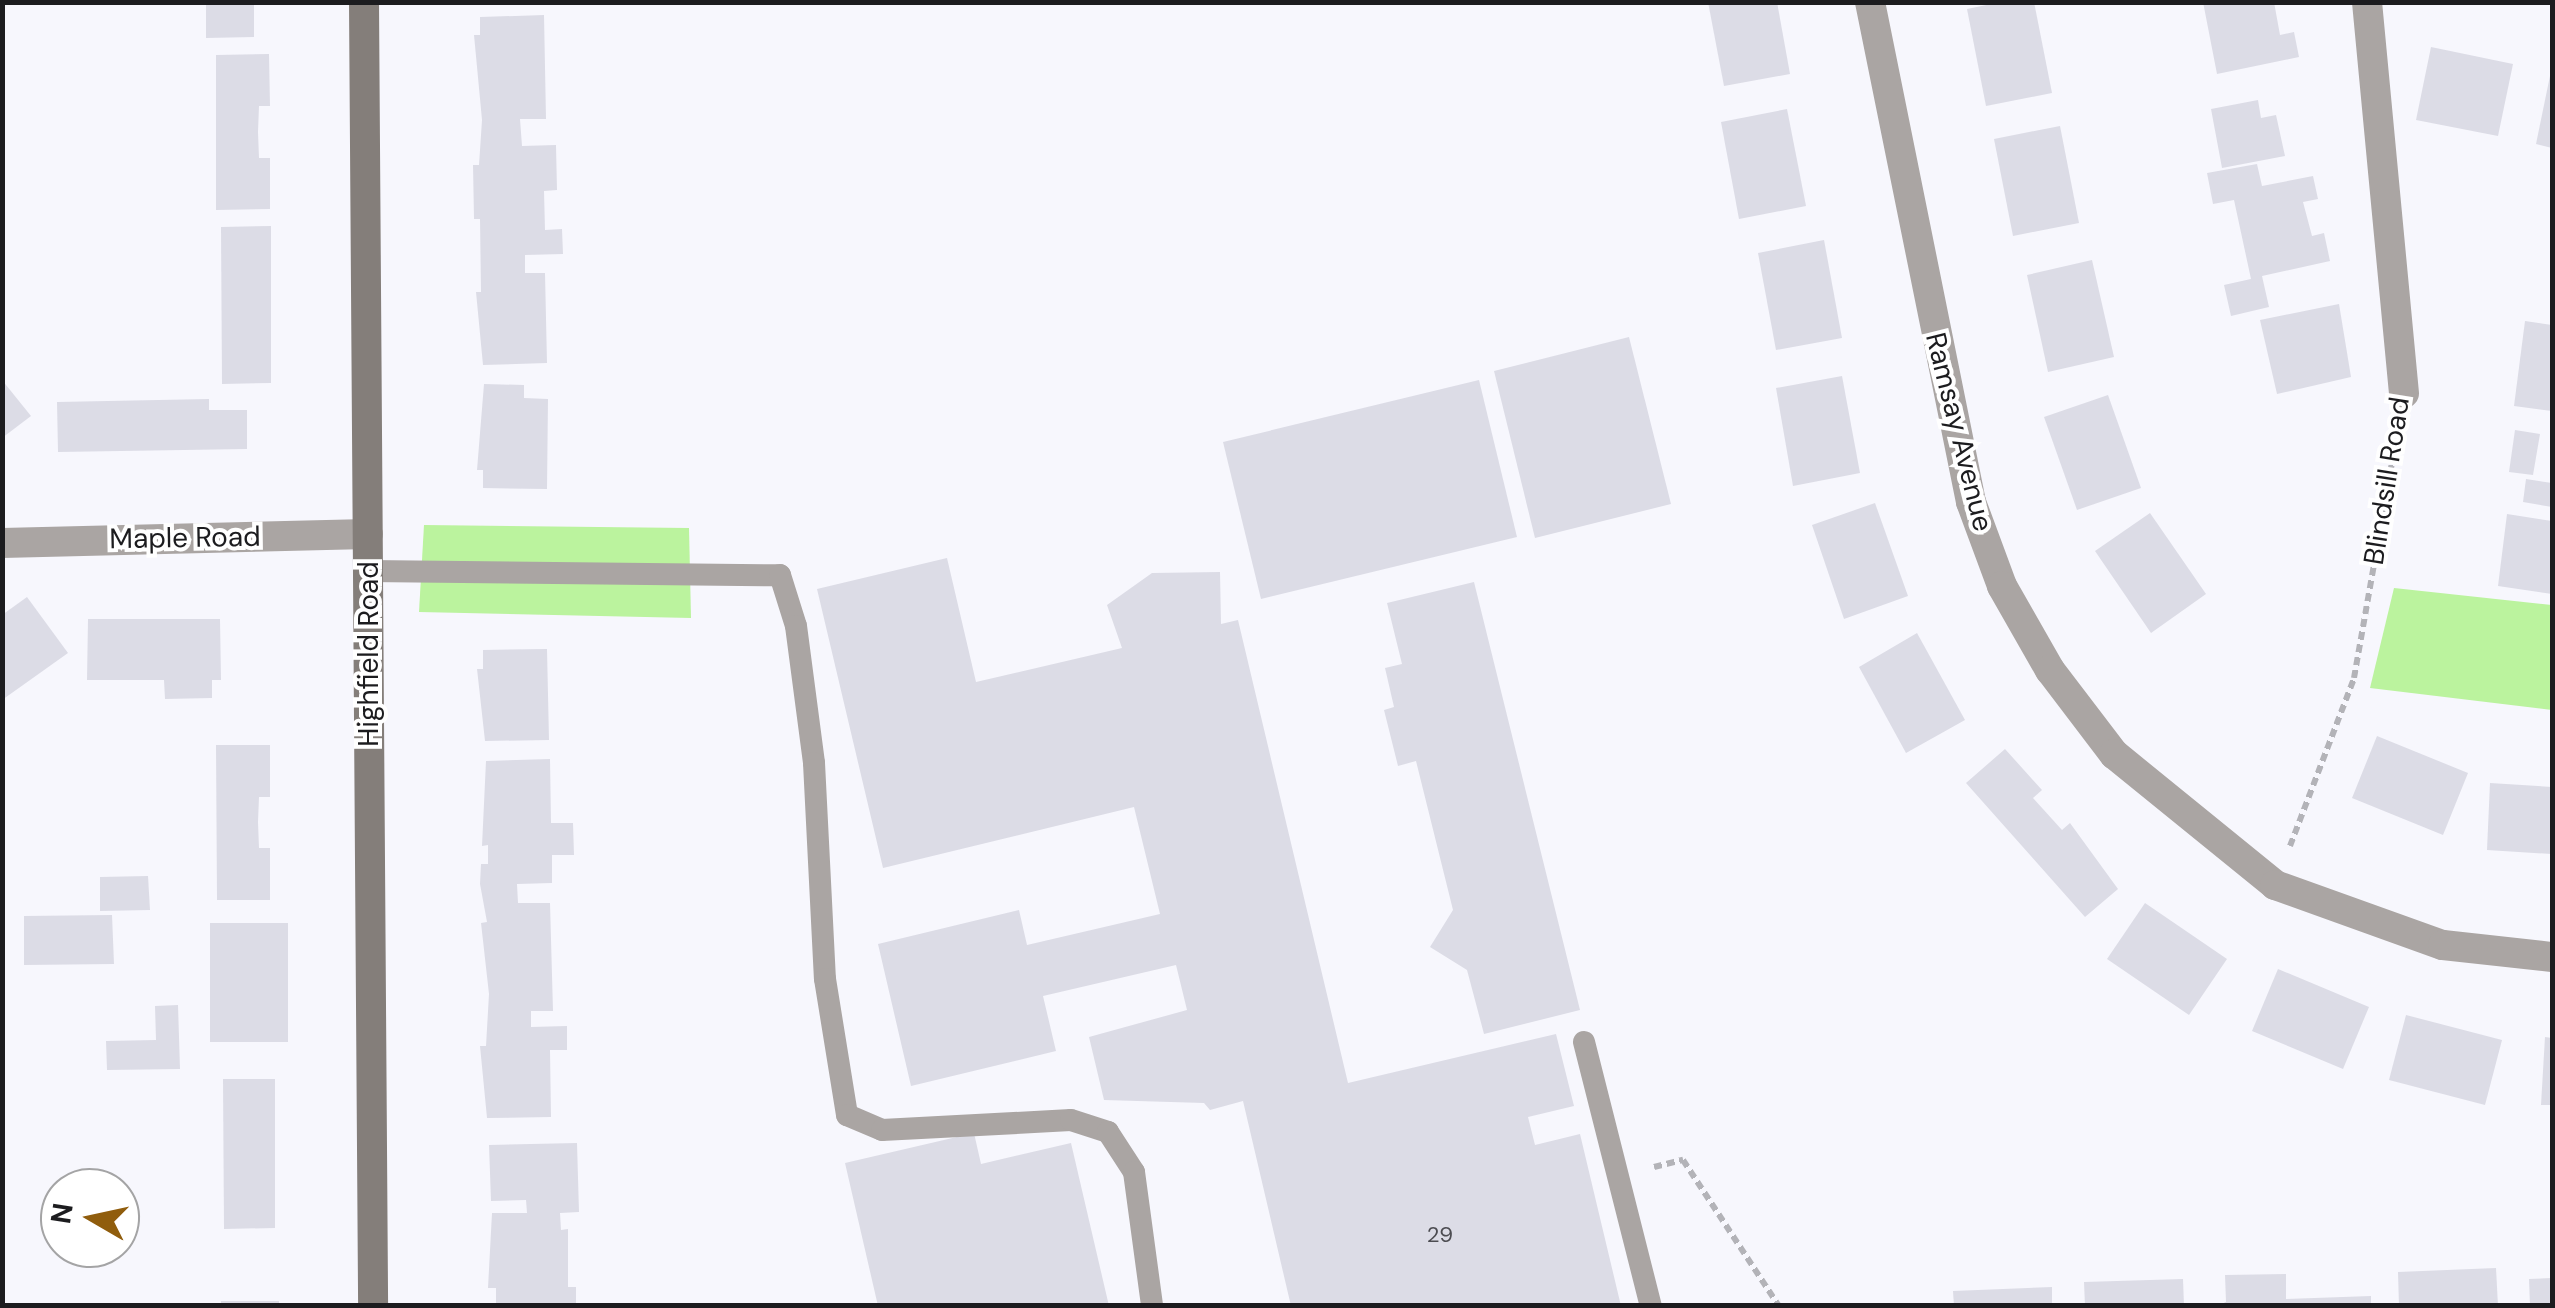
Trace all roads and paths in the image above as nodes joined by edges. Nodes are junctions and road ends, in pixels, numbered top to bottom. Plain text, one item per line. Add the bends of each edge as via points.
1 (364, 2) edge
2 (1870, 2) edge
3 (2367, 2) edge
4 (2404, 393) joint
5 (368, 534) junction
6 (2, 543) edge
7 (368, 572) junction
8 (2275, 885) junction
9 (2552, 957) edge
10 (1584, 1042) dead end
11 (1620, 1175) junction
12 (373, 1306) edge
13 (1152, 1306) edge
14 (1652, 1306) edge
15 (1779, 1306) edge

1 - 5 street, Highfield Road
2 - 8 street, Ramsay Avenue via 1944,383 1972,502 2002,586 2050,670 2114,754
3 - 4 street, Blindsill Road
4 - 8 path, Blindsill Road via 2354,678
5 - 6 street, Maple Road
5 - 7 street, Highfield Road
7 - 12 street, Highfield Road
7 - 13 lane via 780,575 796,626 814,763 825,979 848,1115 882,1130 1071,1120 1108,1132 1134,1172
8 - 9 street, Ramsay Avenue via 2443,944
10 - 11 lane
11 - 14 lane
11 - 15 path via 1683,1160

